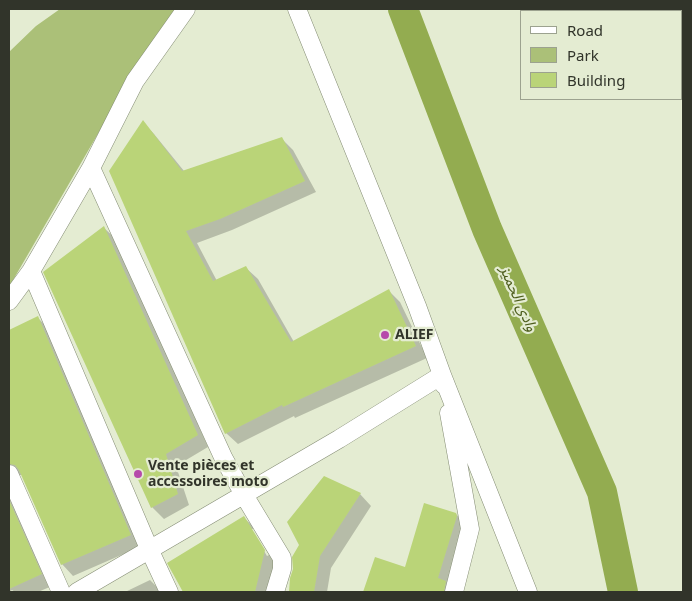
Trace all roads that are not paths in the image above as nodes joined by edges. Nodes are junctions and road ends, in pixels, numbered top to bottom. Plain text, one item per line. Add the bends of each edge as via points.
1 (186, 9) edge
2 (297, 9) edge
3 (91, 168) junction
4 (30, 271) junction
5 (9, 301) edge
6 (442, 375) junction
7 (9, 474) edge
8 (244, 495) junction
9 (150, 551) junction
10 (61, 592) edge
11 (78, 592) edge
12 (169, 592) edge
13 (275, 592) edge
14 (454, 592) edge
15 (528, 592) edge

1 - 3 street via 135,80
2 - 6 street
3 - 4 street
3 - 8 street via 223,457
4 - 5 street
4 - 9 street
6 - 8 street
6 - 14 street via 470,529
6 - 15 street
7 - 10 street
8 - 9 street
8 - 13 street via 282,558
9 - 11 street
9 - 12 street

